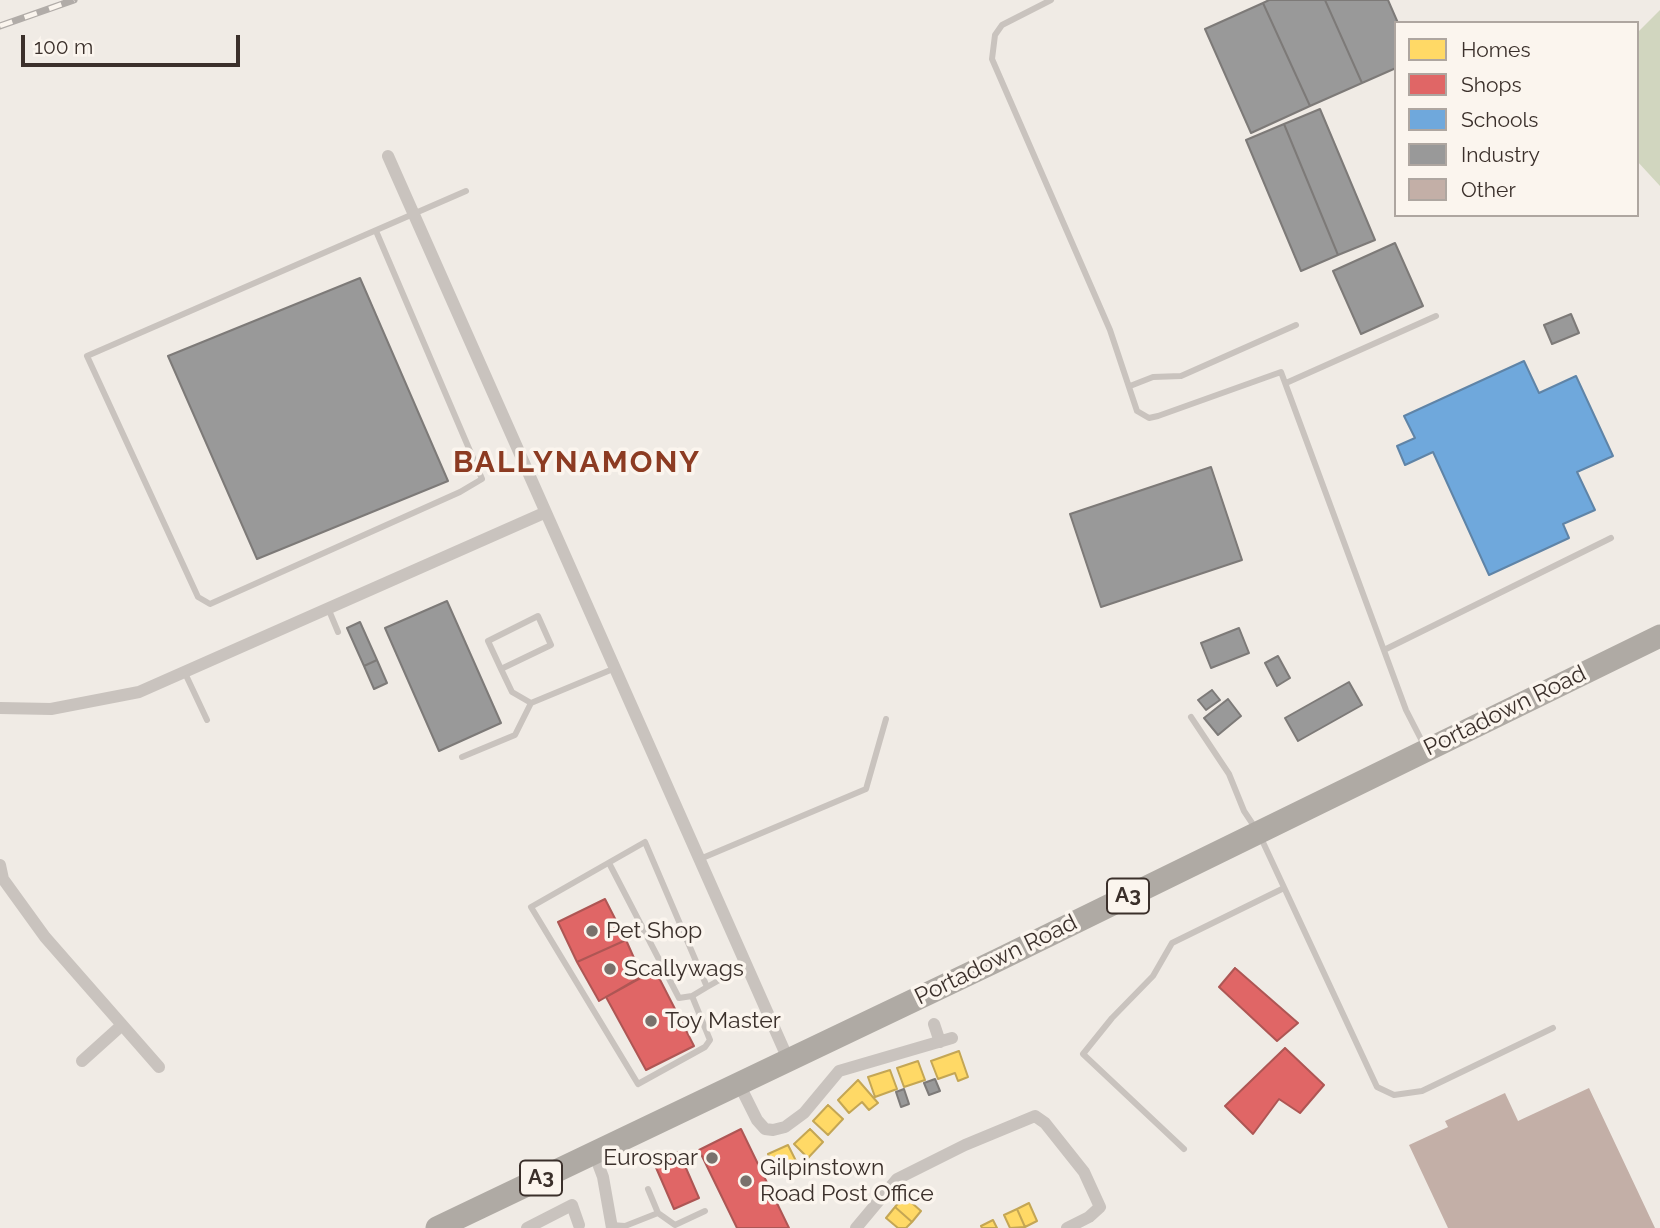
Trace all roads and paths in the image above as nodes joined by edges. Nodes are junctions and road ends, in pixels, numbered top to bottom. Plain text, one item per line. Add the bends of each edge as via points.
1 (1051, 0) edge
2 (388, 156) dead end
3 (466, 191) dead end
4 (413, 215) junction
5 (376, 231) junction
6 (1436, 316) dead end
7 (1296, 325) dead end
8 (1286, 383) junction
9 (1129, 386) junction
10 (544, 513) junction
11 (1611, 538) dead end
12 (328, 608) junction
13 (338, 632) dead end
14 (1660, 636) edge
15 (1384, 650) junction
16 (501, 669) junction
17 (613, 669) junction
18 (184, 671) junction
19 (531, 703) junction
20 (1, 711) edge
21 (1191, 717) dead end
22 (886, 719) dead end
23 (207, 720) dead end
24 (1426, 749) junction
25 (462, 757) dead end
26 (1258, 832) junction
27 (698, 859) junction
28 (609, 863) junction
29 (0, 865) edge
30 (1284, 888) junction
31 (746, 965) junction
32 (707, 987) junction
33 (692, 996) junction
34 (934, 1024) dead end
35 (122, 1025) junction
36 (1553, 1028) dead end
37 (788, 1059) junction
38 (82, 1060) dead end
39 (159, 1067) dead end
40 (738, 1082) junction
41 (1184, 1149) dead end
42 (594, 1153) junction
43 (648, 1189) dead end
44 (705, 1211) dead end
45 (658, 1213) junction
46 (579, 1224) dead end
47 (611, 1226) edge
48 (437, 1228) edge
49 (527, 1228) edge
50 (856, 1228) edge
51 (1067, 1228) edge

1 - 9 lane via 1002,25 995,35 992,59 1110,330
2 - 4 street
3 - 4 lane
4 - 5 lane
4 - 10 street
5 - 5 lane via 87,356 198,597 210,604 482,479
6 - 8 lane
7 - 9 lane via 1181,376 1153,377
8 - 9 lane via 1281,372 1149,418 1137,411
8 - 15 lane
10 - 12 street
10 - 17 street
11 - 15 lane
12 - 13 lane
12 - 18 street
14 - 24 highway, Portadown Road / A3
15 - 24 lane
16 - 16 lane via 551,645 538,616 488,641
16 - 19 lane via 512,692
17 - 19 lane
17 - 27 street
18 - 20 street via 139,692 51,709
18 - 23 lane
19 - 25 lane via 515,735
21 - 26 lane via 1229,774
22 - 27 lane via 866,789
24 - 26 highway, Portadown Road / A3
26 - 30 lane
26 - 37 highway, Portadown Road / A3
27 - 31 street
28 - 32 lane via 645,842
28 - 33 lane via 679,998
28 - 33 lane via 531,907 638,1084 710,1040
29 - 35 street via 3,879 45,937
30 - 36 lane via 1377,1087 1394,1095 1422,1091
30 - 41 lane via 1172,943 1153,976 1083,1054
31 - 32 lane
31 - 37 street
32 - 33 lane
34 - 40 street via 946,1040 839,1072 804,1113 773,1130 757,1120
35 - 38 street
35 - 39 street
37 - 40 highway, Portadown Road / A3
40 - 42 highway, Portadown Road / A3
42 - 47 street
42 - 48 highway, A3
43 - 45 lane
44 - 45 lane via 675,1225
45 - 47 lane via 625,1226
46 - 49 street via 572,1205
50 - 51 street via 897,1179 1035,1116 1084,1172 1100,1207

